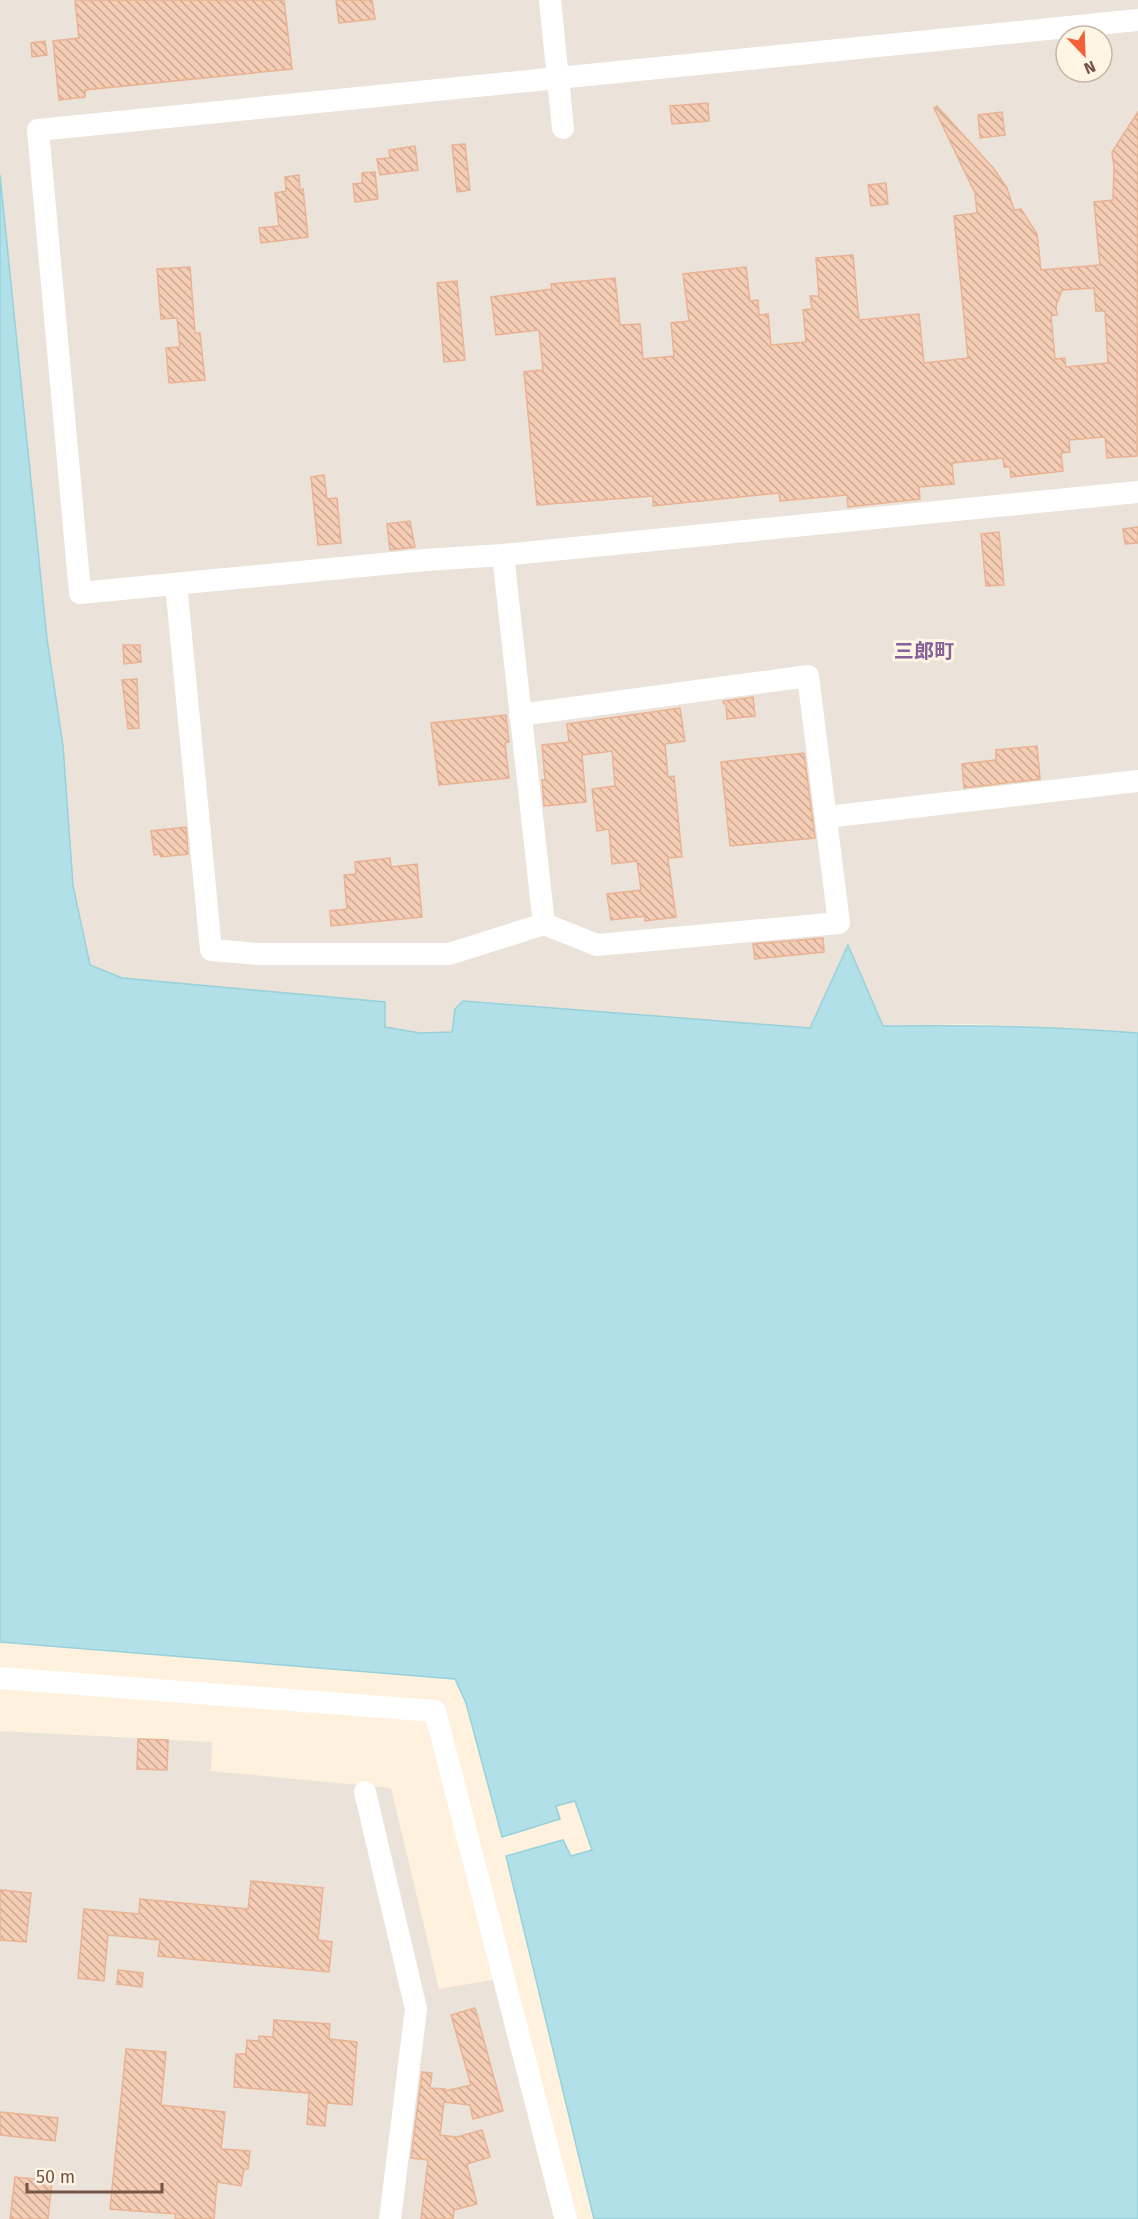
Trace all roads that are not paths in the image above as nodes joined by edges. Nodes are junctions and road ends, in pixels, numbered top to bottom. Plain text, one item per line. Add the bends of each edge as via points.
1 (550, 0) edge
2 (1138, 20) edge
3 (558, 79) junction
4 (563, 128) dead end
5 (1138, 492) edge
6 (503, 555) junction
7 (176, 584) junction
8 (520, 715) junction
9 (1138, 781) edge
10 (827, 818) junction
11 (544, 924) junction
12 (0, 1677) edge
13 (365, 1792) dead end
14 (390, 2219) edge
15 (566, 2219) edge

1 - 3 lane
2 - 3 lane
3 - 4 lane
3 - 7 lane via 38,130 80,593
5 - 6 lane
6 - 7 lane
6 - 8 lane
7 - 11 lane via 211,950 258,954 449,954
8 - 10 lane via 808,676
8 - 11 lane
9 - 10 lane
10 - 11 lane via 839,923 597,945
12 - 15 lane via 435,1711
13 - 14 lane via 416,2009

